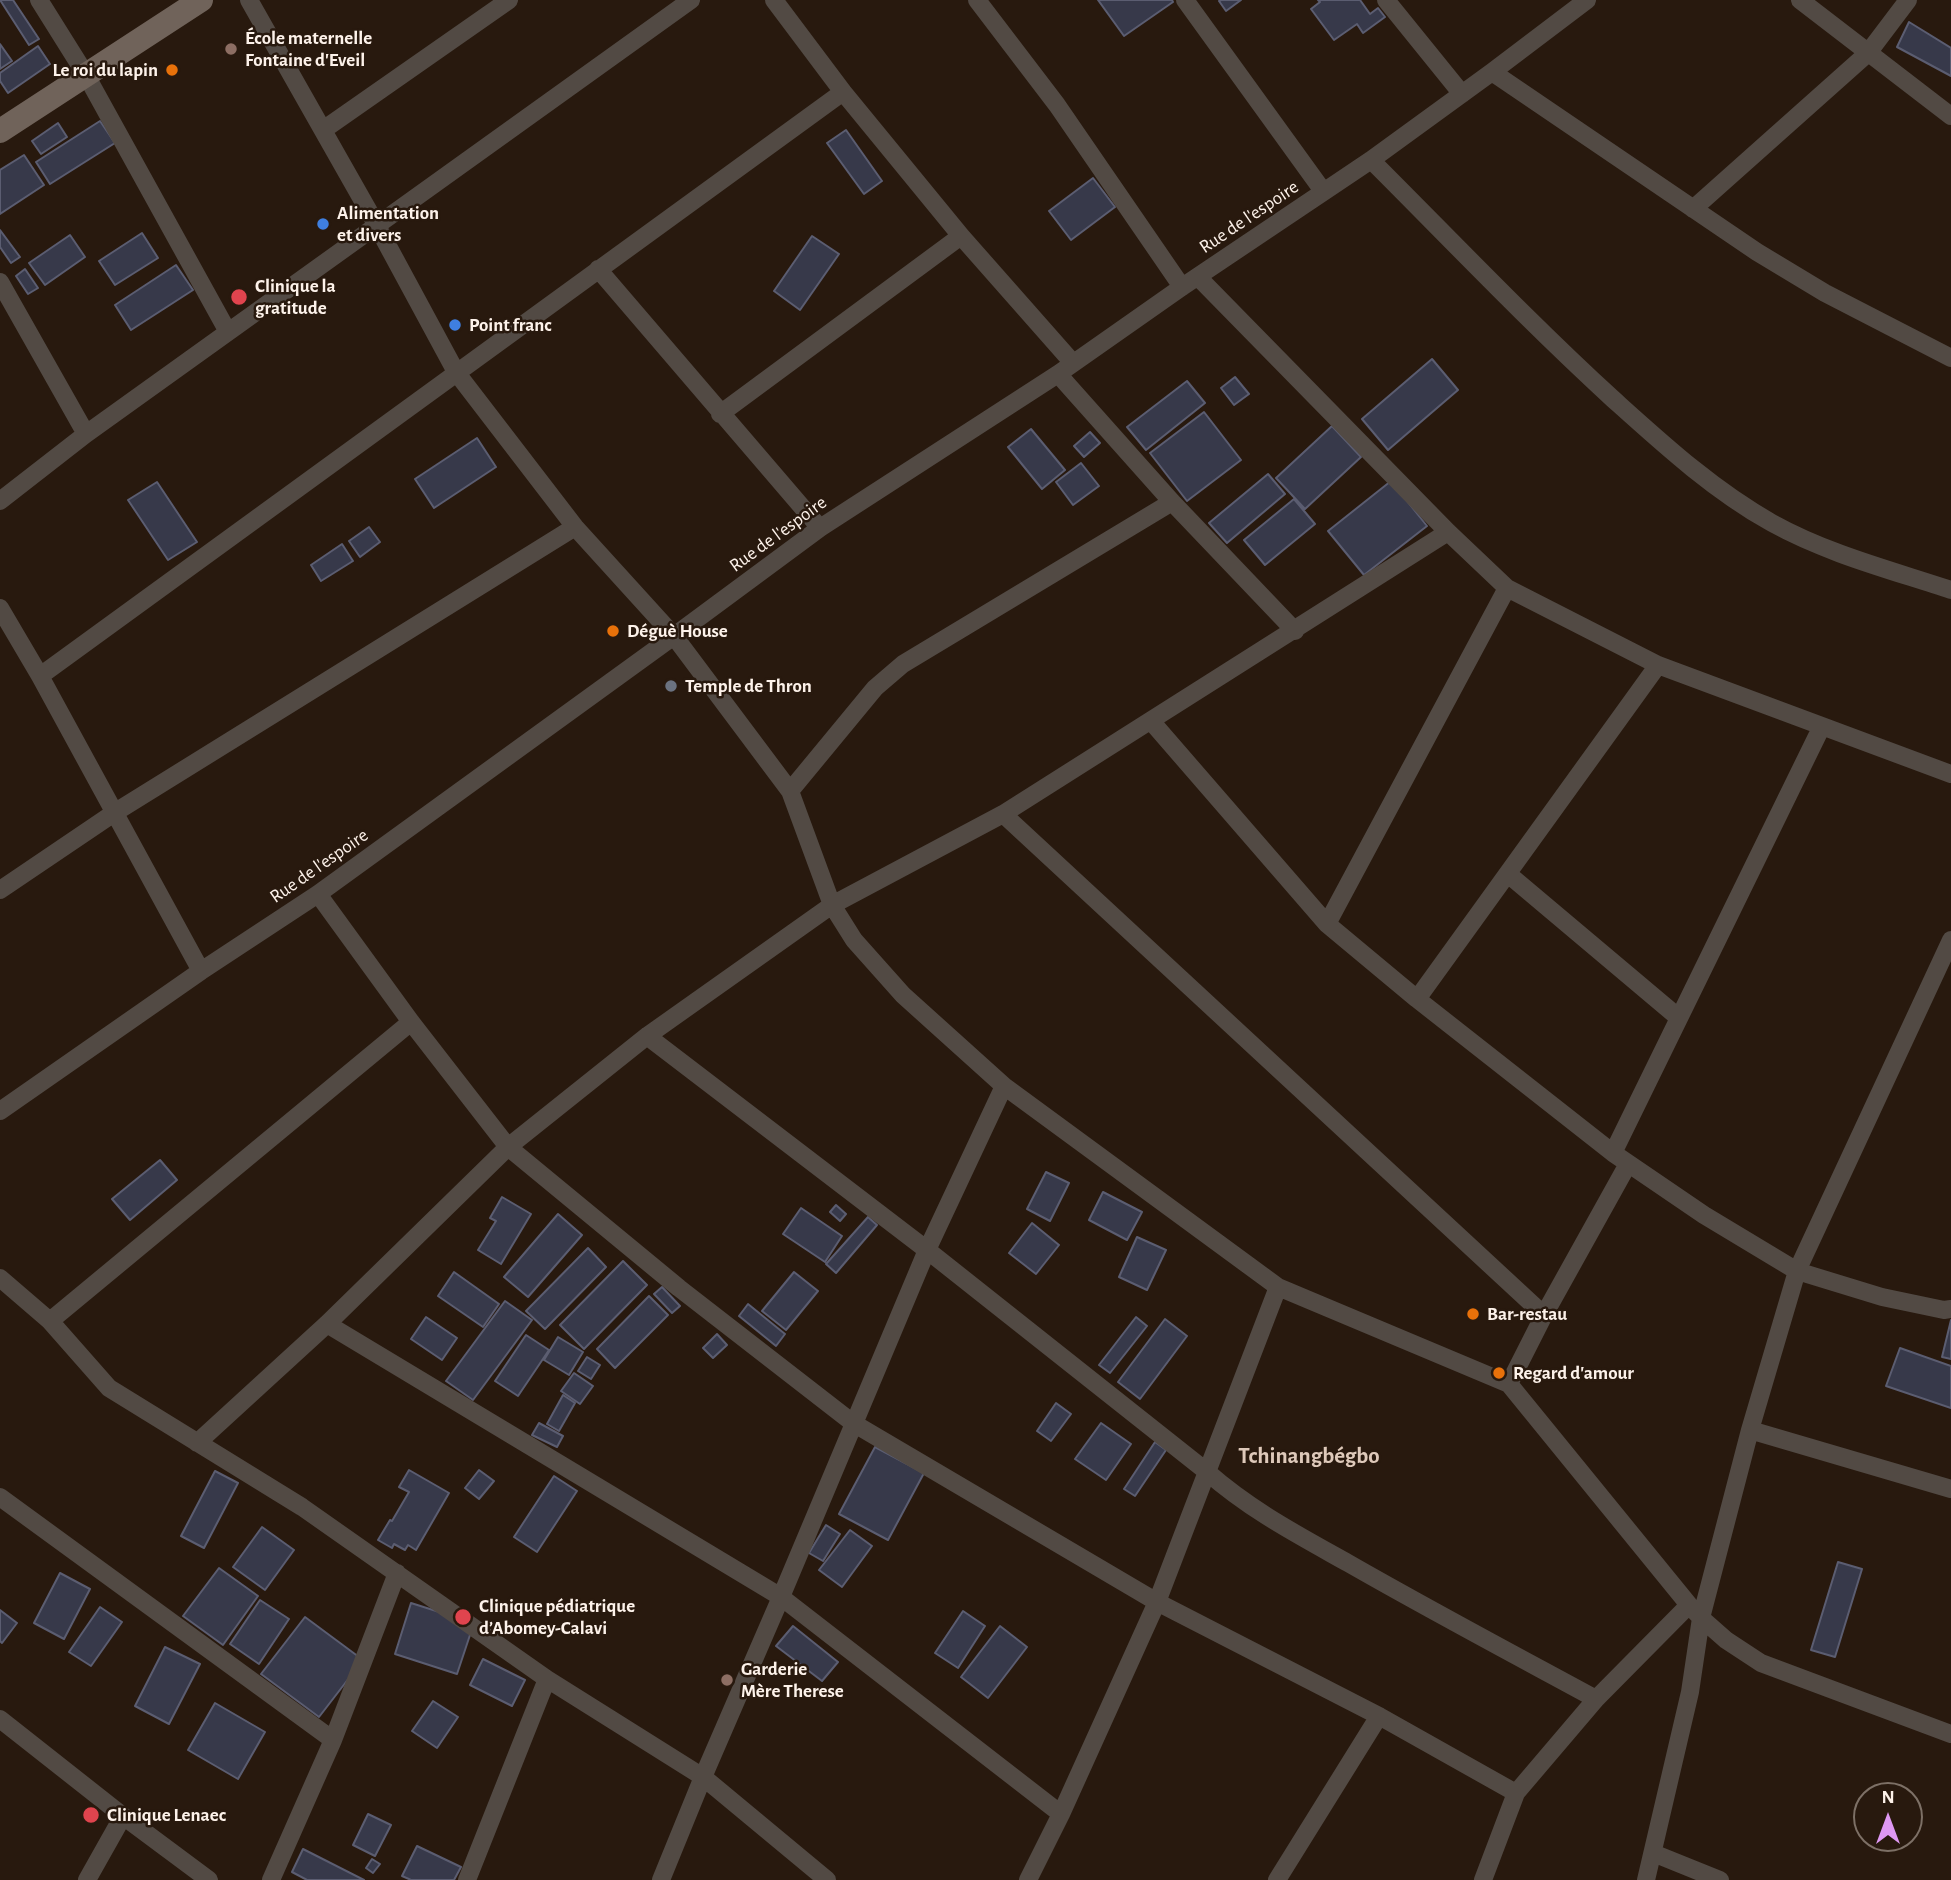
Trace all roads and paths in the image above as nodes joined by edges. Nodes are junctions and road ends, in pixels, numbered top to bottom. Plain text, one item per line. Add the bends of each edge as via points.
1 (40, 0) edge
2 (201, 0) edge
3 (249, 0) edge
4 (509, 0) edge
5 (691, 0) edge
6 (774, 0) edge
7 (976, 0) edge
8 (1185, 0) edge
9 (1386, 0) edge
10 (1587, 0) edge
11 (1800, 0) edge
12 (1909, 0) edge
13 (1868, 53) junction
14 (1492, 72) junction
15 (86, 75) junction
16 (843, 92) junction
17 (1462, 94) junction
18 (1951, 116) edge
19 (323, 130) junction
20 (0, 131) edge
21 (1371, 160) junction
22 (1323, 191) junction
23 (1693, 209) junction
24 (376, 224) junction
25 (961, 236) junction
26 (598, 270) junction
27 (0, 282) edge
28 (1190, 282) junction
29 (228, 332) junction
30 (1951, 358) edge
31 (1066, 368) junction
32 (456, 372) junction
33 (720, 414) junction
34 (86, 434) junction
35 (0, 502) edge
36 (1172, 502) junction
37 (575, 527) junction
38 (820, 528) junction
39 (1448, 532) junction
40 (1507, 588) junction
41 (1951, 590) edge
42 (0, 608) edge
43 (1295, 631) junction
44 (674, 636) junction
45 (1658, 665) junction
46 (40, 676) junction
47 (1152, 721) junction
48 (1822, 726) junction
49 (1951, 774) edge
50 (790, 791) junction
51 (114, 813) junction
52 (1003, 814) junction
53 (1508, 874) junction
54 (0, 890) edge
55 (318, 894) junction
56 (832, 905) junction
57 (1326, 923) junction
58 (1951, 940) edge
59 (201, 971) junction
60 (1417, 999) junction
61 (1679, 1018) junction
62 (411, 1021) junction
63 (646, 1036) junction
64 (1004, 1086) junction
65 (0, 1111) edge
66 (508, 1147) junction
67 (1621, 1158) junction
68 (927, 1250) junction
69 (1797, 1271) junction
70 (0, 1278) edge
71 (1278, 1287) junction
72 (1951, 1309) edge
73 (1544, 1315) junction
74 (50, 1321) junction
75 (327, 1324) junction
76 (1509, 1384) junction
77 (853, 1423) junction
78 (1750, 1430) junction
79 (197, 1443) junction
80 (1206, 1471) junction
81 (1951, 1489) edge
82 (0, 1497) edge
83 (397, 1573) junction
84 (781, 1597) junction
85 (1157, 1602) junction
86 (1695, 1612) junction
87 (547, 1679) junction
88 (1596, 1699) junction
89 (1379, 1716) junction
90 (0, 1719) edge
91 (1951, 1734) edge
92 (333, 1740) junction
93 (703, 1777) junction
94 (1516, 1793) junction
95 (1061, 1814) junction
96 (123, 1816) junction
97 (1653, 1853) junction
98 (87, 1880) edge
99 (209, 1880) edge
100 (271, 1880) edge
101 (467, 1880) edge
102 (661, 1880) edge
103 (827, 1880) edge
104 (1028, 1880) edge
105 (1278, 1880) edge
106 (1483, 1880) edge
107 (1646, 1880) edge
108 (1720, 1880) edge

1 - 15 street
2 - 15 main road
3 - 19 street
4 - 19 street
5 - 24 street
6 - 16 street
7 - 28 street
8 - 22 street
9 - 17 street
10 - 14 street, Rue de l'espoire
11 - 13 street
12 - 13 street
13 - 18 street
13 - 23 street
14 - 17 street, Rue de l'espoire
14 - 23 street
15 - 20 main road
15 - 29 street
16 - 25 street
16 - 26 street
17 - 21 street, Rue de l'espoire
19 - 24 street
21 - 22 street, Rue de l'espoire
21 - 41 street via 1561,351 1721,490 1772,523 1834,552
22 - 28 street, Rue de l'espoire
23 - 30 street via 1825,293
24 - 29 street
24 - 32 street
25 - 31 street
25 - 33 street
26 - 32 street
26 - 33 street
27 - 34 street
28 - 31 street, Rue de l'espoire
28 - 39 street
29 - 34 street
31 - 36 street
31 - 38 street, Rue de l'espoire
32 - 37 street
32 - 46 street
33 - 38 street
34 - 35 street
36 - 43 street
36 - 50 street via 903,664 876,688
37 - 44 street
37 - 51 street
38 - 44 street, Rue de l'espoire
39 - 40 street
39 - 43 street
40 - 45 street
40 - 57 street
42 - 46 street
43 - 47 street
44 - 50 street
44 - 55 street, Rue de l'espoire
45 - 48 street
45 - 53 street
46 - 51 street
47 - 52 street
47 - 57 street
48 - 49 street
48 - 61 street
50 - 56 street
51 - 54 street
51 - 59 street
52 - 56 street
52 - 73 street
53 - 60 street
53 - 61 street
55 - 59 street, Rue de l'espoire
55 - 62 street
56 - 63 street
56 - 64 street via 854,940 903,995
57 - 60 street
58 - 69 street
59 - 65 street, Rue de l'espoire
60 - 67 street
61 - 67 street
62 - 66 street
62 - 74 street
63 - 66 street
63 - 68 street
64 - 68 street
64 - 71 street
66 - 75 street
66 - 77 street
67 - 69 street
67 - 73 street
68 - 77 street
68 - 80 street
69 - 72 street via 1882,1297
69 - 78 street
70 - 74 street
71 - 76 street
71 - 80 street
73 - 76 street
74 - 79 street via 109,1388
75 - 79 street
75 - 84 street
76 - 86 street
77 - 84 street
77 - 85 street
78 - 81 street
78 - 86 street
79 - 83 street via 302,1507
80 - 85 street
80 - 88 street via 1267,1517
82 - 92 street
83 - 87 street
83 - 92 street
84 - 93 street
84 - 95 street
85 - 89 street
85 - 95 street
86 - 88 street
86 - 91 street via 1761,1663
86 - 97 street via 1690,1692
87 - 93 street
87 - 101 street
88 - 94 street
89 - 94 street
89 - 105 street
90 - 96 street
92 - 100 street
93 - 102 street
93 - 103 street
94 - 106 street
95 - 104 street
96 - 98 street
96 - 99 street
97 - 107 street
97 - 108 street

